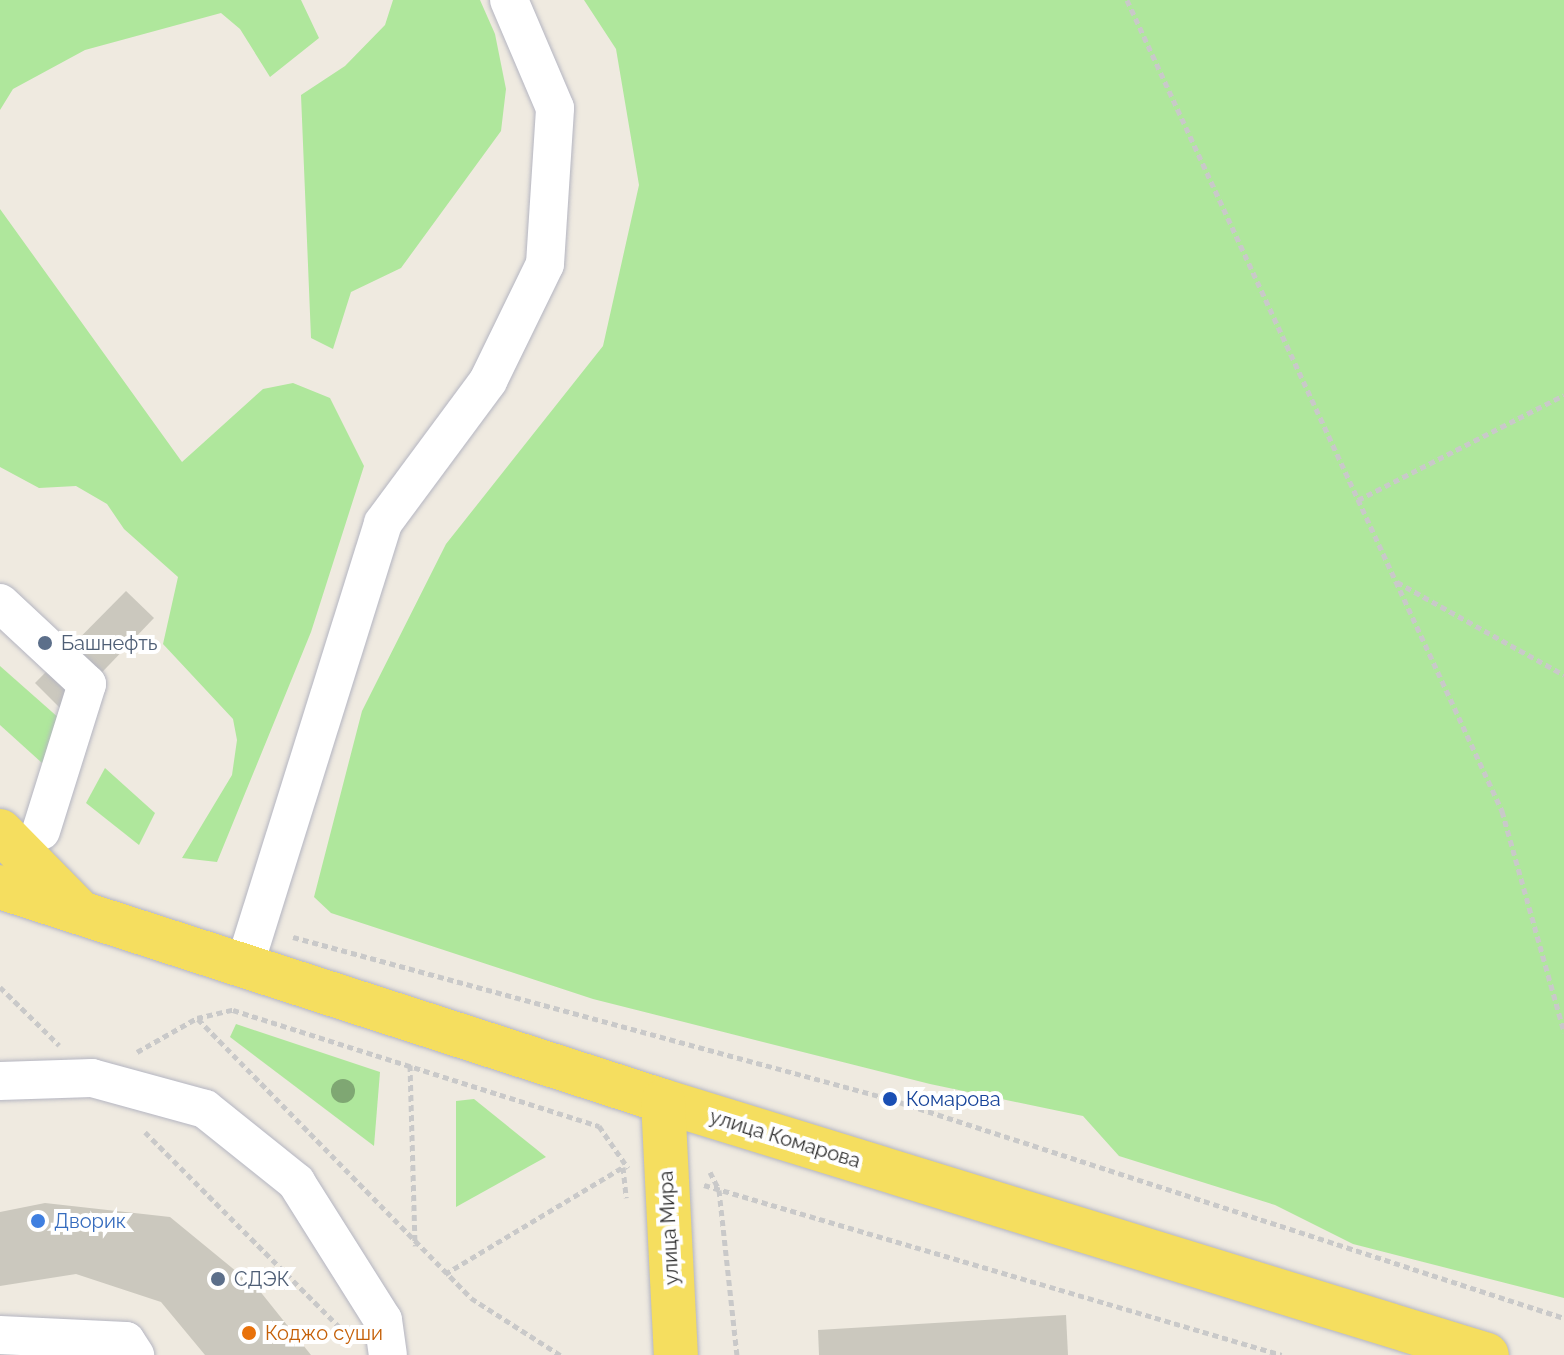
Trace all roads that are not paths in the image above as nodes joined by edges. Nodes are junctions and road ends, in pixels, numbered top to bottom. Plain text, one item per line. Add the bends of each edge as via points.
1 (509, 0) edge
2 (0, 603) edge
3 (20, 831) edge
4 (0, 887) edge
5 (85, 916) junction
6 (250, 947) junction
7 (0, 1081) edge
8 (663, 1101) junction
9 (0, 1335) edge
10 (372, 1350) edge
11 (135, 1355) edge
12 (676, 1355) edge
13 (1487, 1355) edge

1 - 6 street via 555,108 545,264 488,381 383,523
2 - 3 street via 87,684
3 - 5 main road
4 - 5 main road, улица Комарова
5 - 6 main road, улица Комарова
6 - 8 main road, улица Комарова
7 - 10 street via 92,1078 205,1109 296,1182 383,1320
8 - 12 main road, улица Мира
8 - 13 main road, улица Комарова
9 - 11 street via 126,1341

